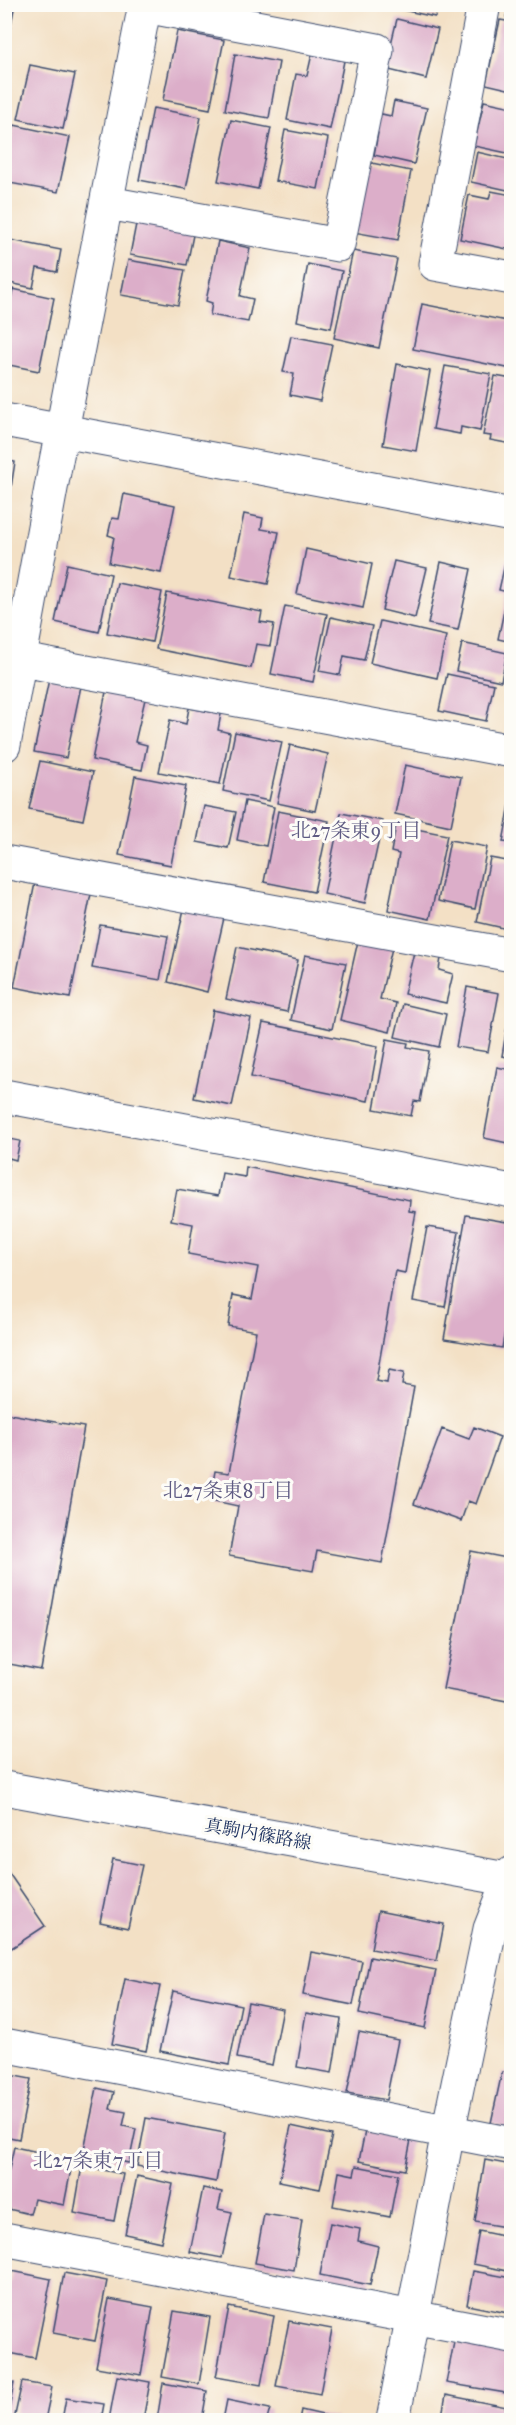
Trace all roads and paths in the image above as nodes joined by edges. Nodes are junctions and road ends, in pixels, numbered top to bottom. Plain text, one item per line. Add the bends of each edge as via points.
1 (484, 4) edge
2 (145, 5) edge
3 (108, 203) junction
4 (512, 278) edge
5 (4, 420) edge
6 (62, 431) junction
7 (512, 515) edge
8 (22, 660) junction
9 (4, 745) edge
10 (512, 751) edge
11 (4, 862) edge
12 (512, 955) edge
13 (4, 1096) edge
14 (512, 1191) edge
15 (4, 1788) edge
16 (510, 1877) edge
17 (4, 2045) edge
18 (448, 2132) junction
19 (512, 2144) edge
20 (4, 2239) edge
21 (413, 2318) junction
22 (512, 2336) edge
23 (393, 2421) edge

1 - 4 street via 435,264
2 - 3 street
2 - 3 street via 377,50 338,245
3 - 6 street
5 - 6 street
6 - 7 street
6 - 8 street
8 - 9 street
8 - 10 street
11 - 12 street
13 - 14 street
15 - 16 street, 真駒内篠路線
16 - 18 street via 490,1929
17 - 18 street
18 - 19 street
18 - 21 street
20 - 21 street
21 - 22 street
21 - 23 street

